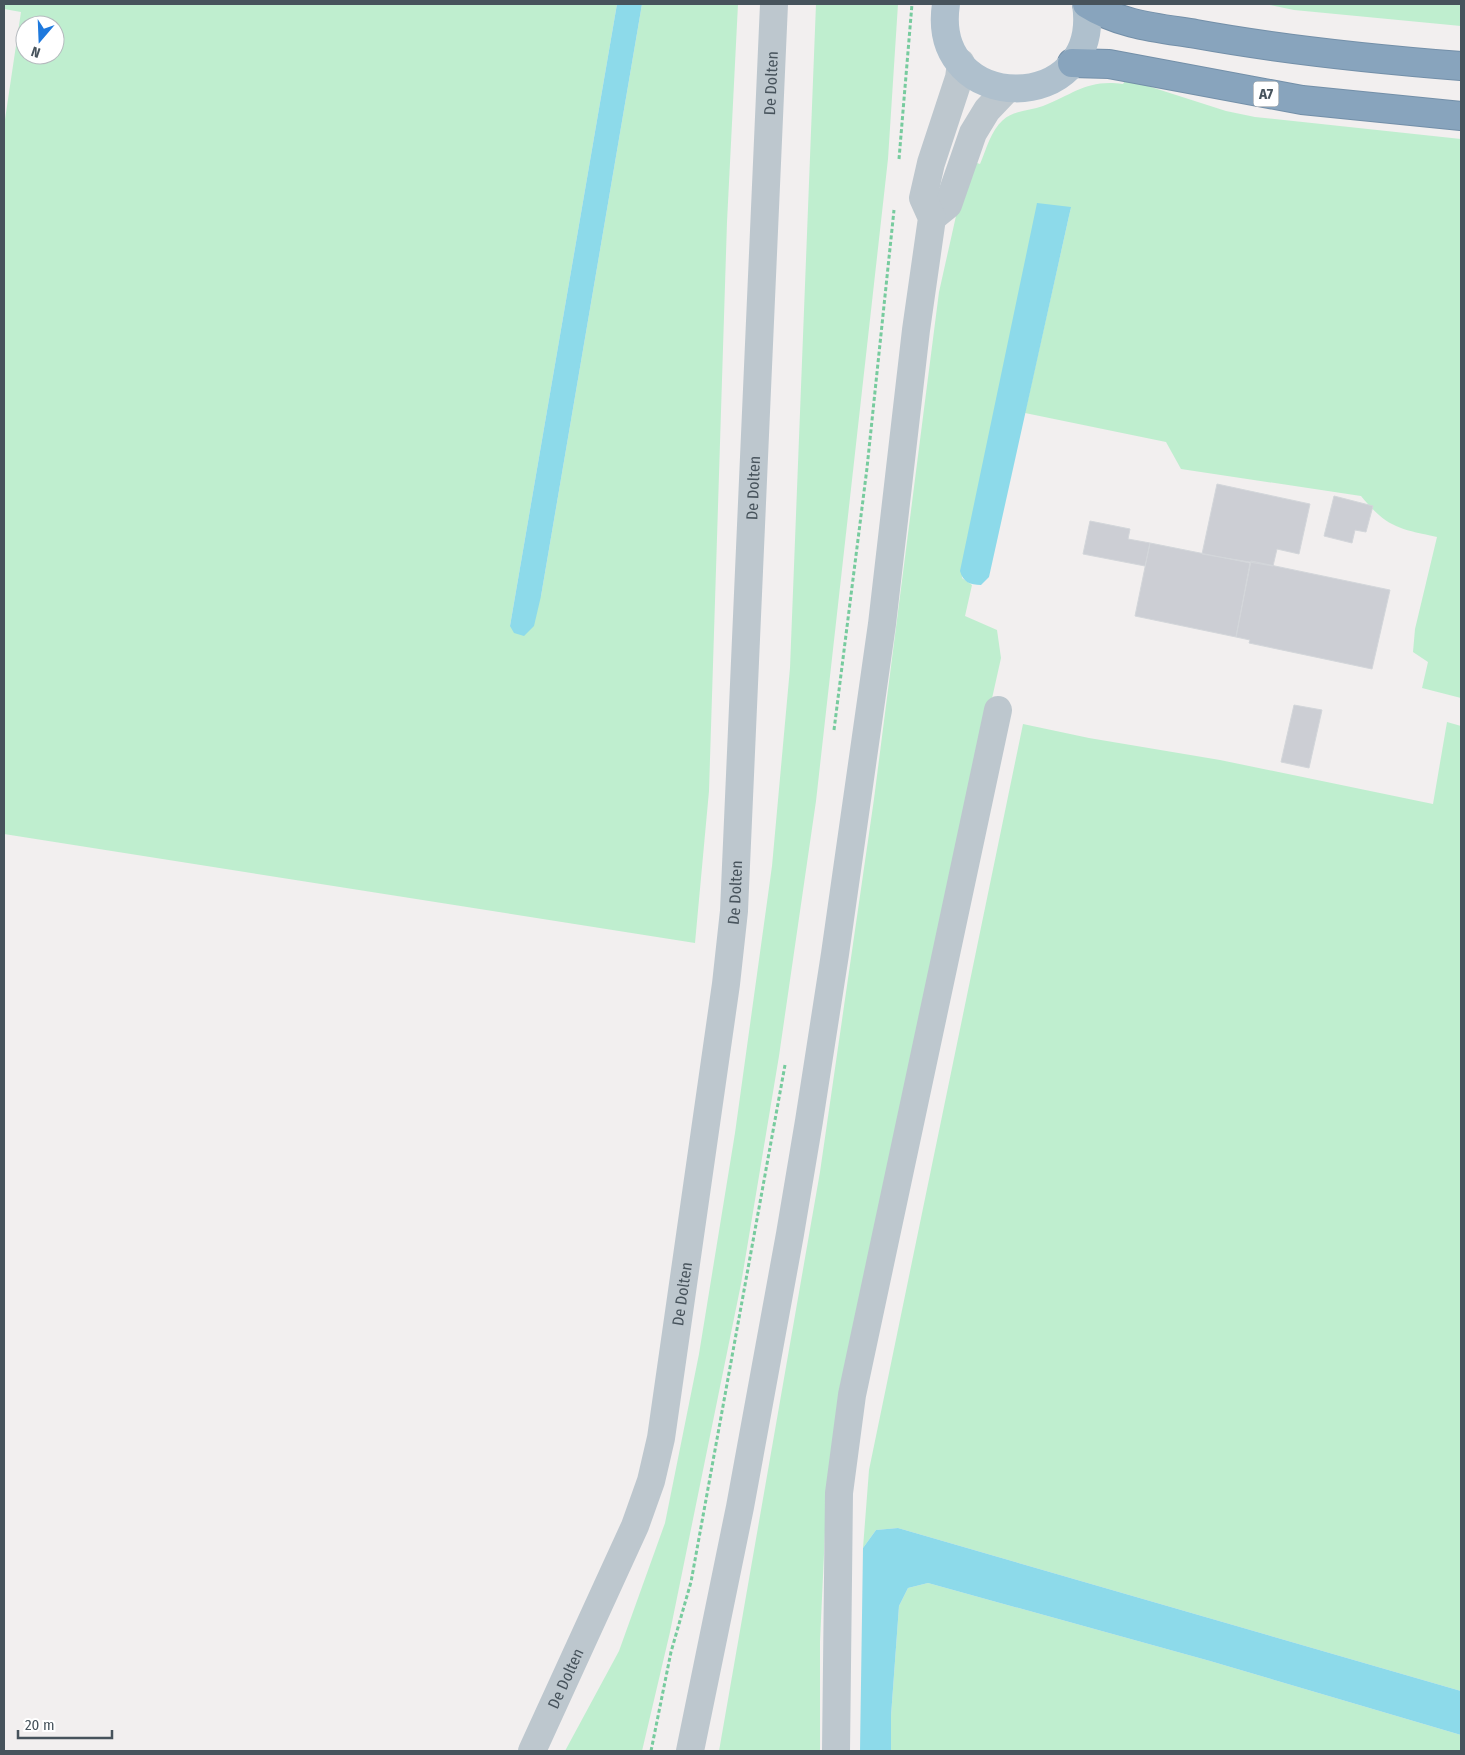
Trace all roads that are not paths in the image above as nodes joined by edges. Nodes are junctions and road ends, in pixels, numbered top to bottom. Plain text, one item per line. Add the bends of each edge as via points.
1 (774, 4) edge
2 (946, 4) edge
3 (1087, 4) edge
4 (960, 63) junction
5 (1072, 63) junction
6 (1461, 66) edge
7 (1007, 89) junction
8 (1461, 116) edge
9 (932, 218) junction
10 (998, 710) dead end
11 (532, 1751) edge
12 (690, 1751) edge
13 (836, 1751) edge

1 - 11 street, De Dolten via 734,911 726,984 668,1397 653,1472 635,1526
2 - 4 main road via 947,34
3 - 5 main road via 1086,34
3 - 6 highway via 1124,22 1204,36 1314,53
4 - 7 main road via 981,81
4 - 9 street via 959,78 923,198
5 - 7 main road via 1047,83 1023,90
5 - 8 highway, A7 via 1109,64 1302,100
7 - 9 street via 996,99 974,133 948,205
9 - 12 street via 874,682 834,964 787,1254
10 - 13 street via 852,1395 840,1493

